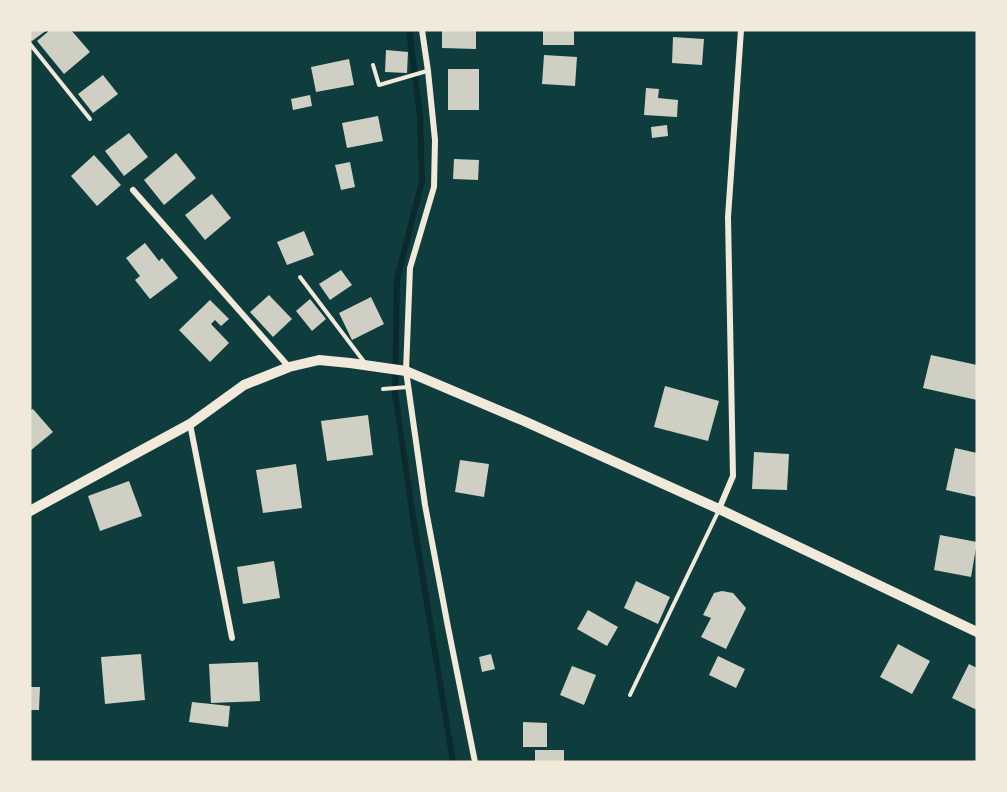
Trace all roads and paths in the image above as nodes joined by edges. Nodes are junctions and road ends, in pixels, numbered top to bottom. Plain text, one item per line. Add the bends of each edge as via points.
1 (422, 30) edge
2 (741, 30) edge
3 (30, 44) edge
4 (373, 64) dead end
5 (428, 70) junction
6 (90, 118) dead end
7 (133, 190) dead end
8 (300, 277) dead end
9 (368, 366) junction
10 (289, 367) junction
11 (406, 371) junction
12 (408, 387) junction
13 (383, 389) dead end
14 (190, 424) junction
15 (719, 509) junction
16 (30, 511) edge
17 (977, 632) edge
18 (232, 638) dead end
19 (630, 695) dead end
20 (475, 762) edge

1 - 5 street
2 - 15 street via 728,216 733,476
3 - 6 lane
4 - 5 lane via 379,85
5 - 11 street via 435,140 434,187 410,268
7 - 10 street
8 - 9 lane
9 - 10 street via 319,360
9 - 11 street
10 - 14 street via 244,385
11 - 12 street
11 - 15 street
12 - 13 lane
12 - 20 street via 429,527
14 - 16 street
14 - 18 street
15 - 17 street
15 - 19 lane

